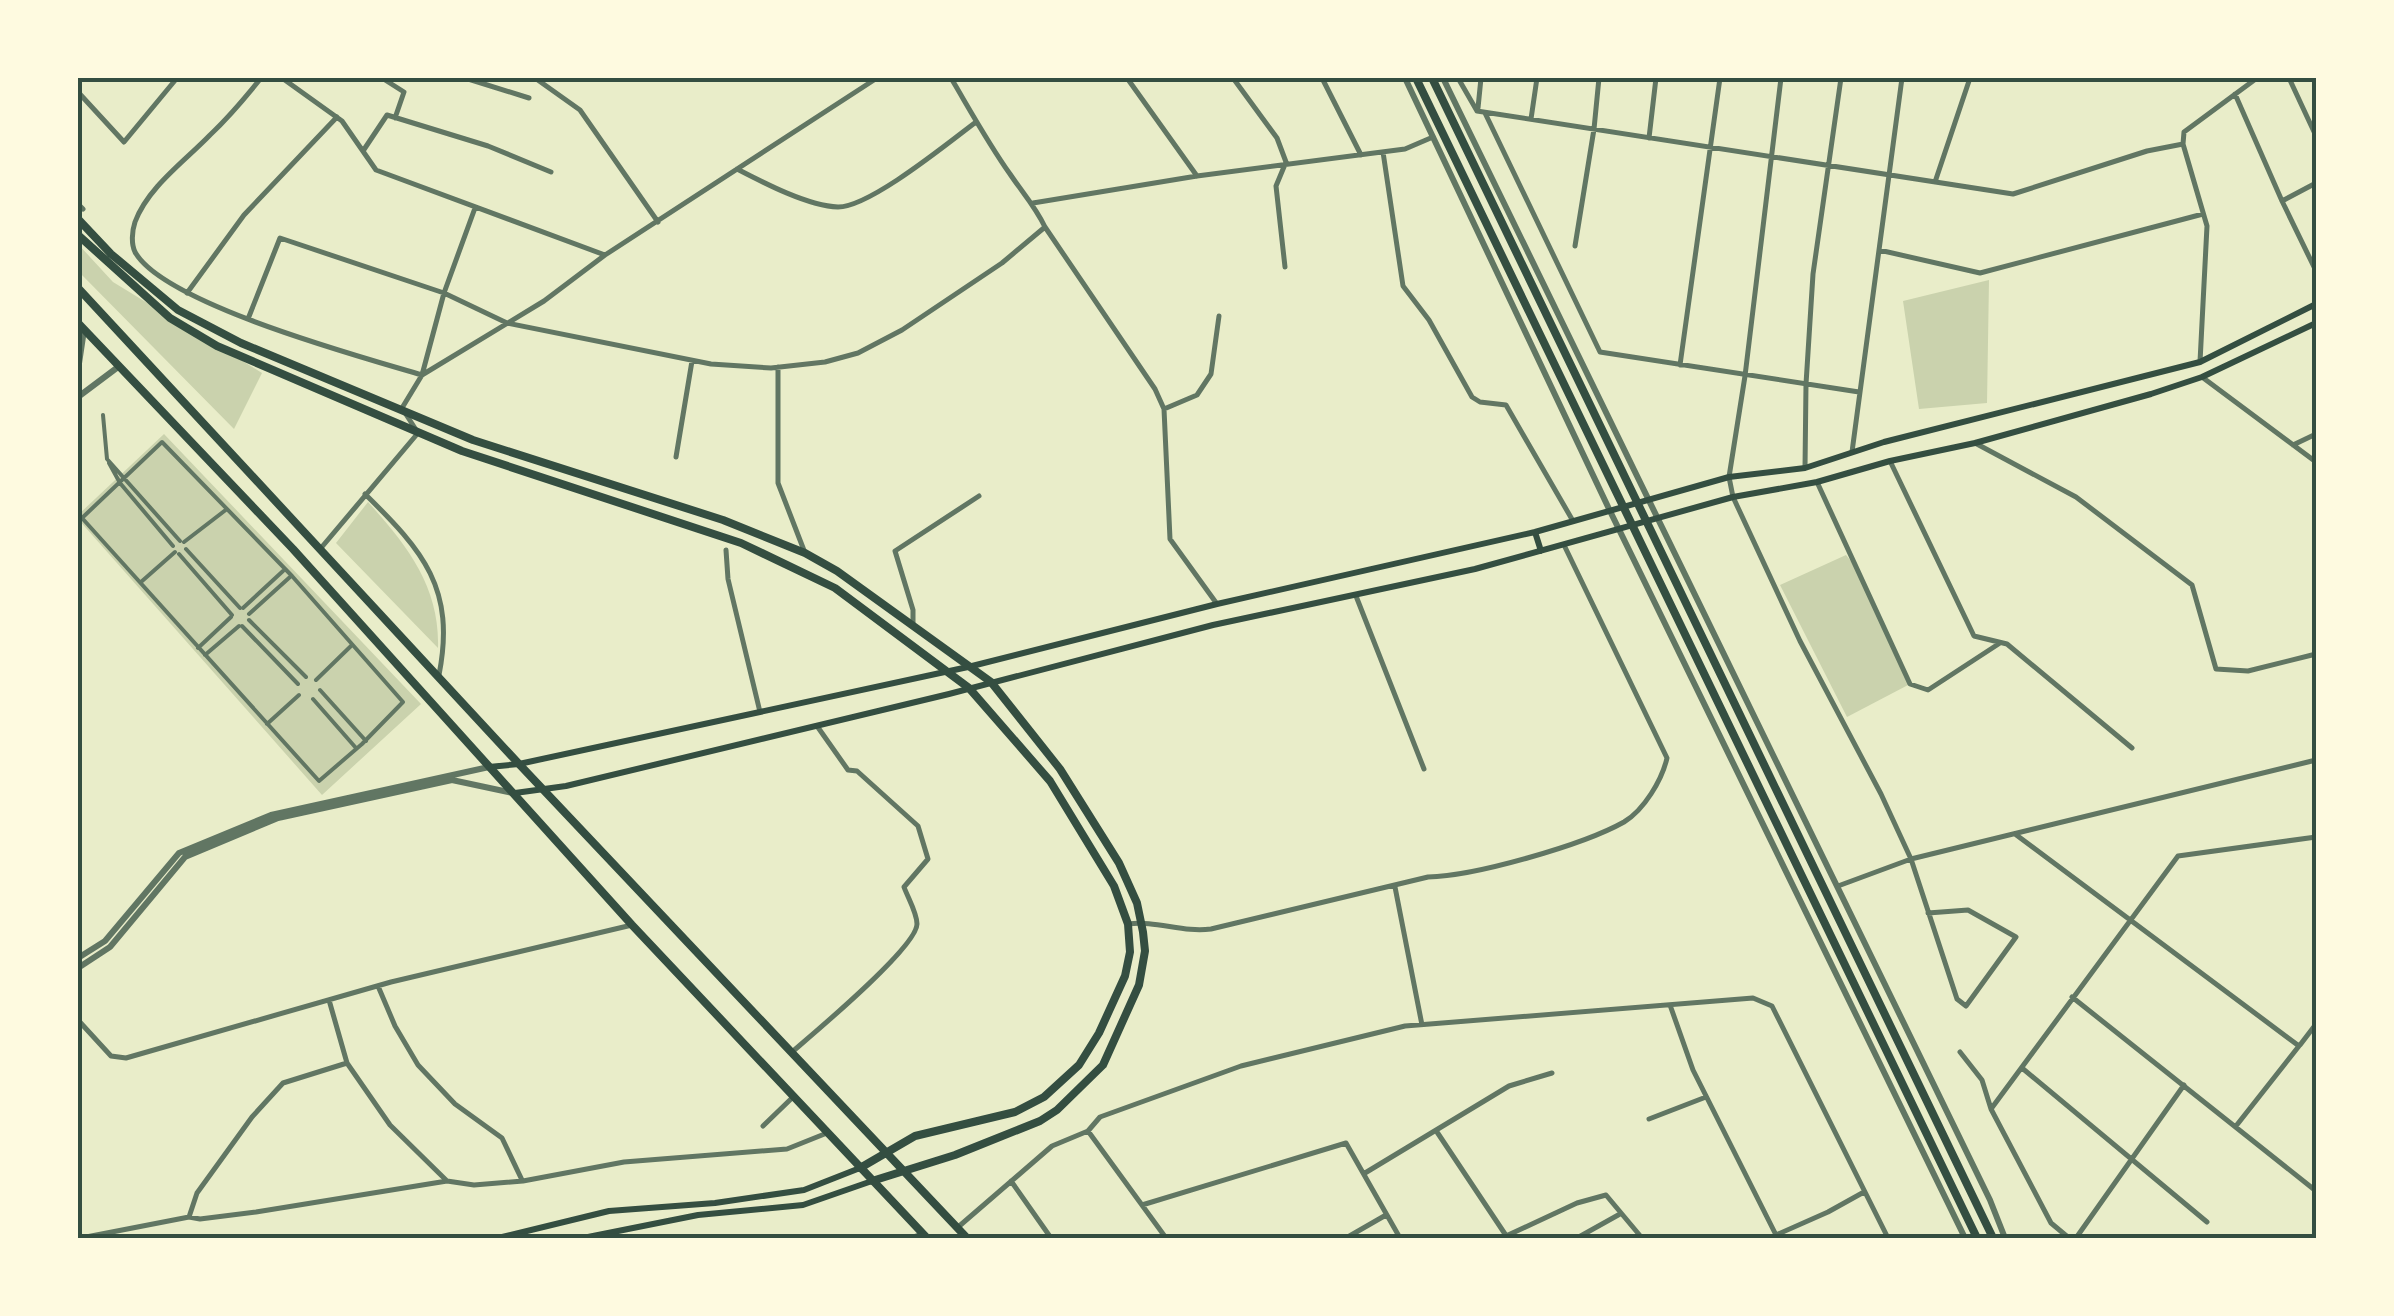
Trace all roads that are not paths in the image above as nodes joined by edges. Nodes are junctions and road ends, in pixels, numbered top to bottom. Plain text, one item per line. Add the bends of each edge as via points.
1 (177, 78) edge
2 (261, 78) edge
3 (282, 78) edge
4 (382, 78) edge
5 (465, 78) edge
6 (535, 78) edge
7 (877, 78) edge
8 (951, 78) edge
9 (1127, 78) edge
10 (1233, 78) edge
11 (1322, 78) edge
12 (1405, 78) edge
13 (1416, 78) edge
14 (1432, 78) edge
15 (1443, 78) edge
16 (1458, 78) edge
17 (1481, 78) edge
18 (1537, 78) edge
19 (1599, 78) edge
20 (1656, 78) edge
21 (1720, 78) edge
22 (1781, 78) edge
23 (1841, 78) edge
24 (1902, 78) edge
25 (1970, 78) edge
26 (2258, 78) edge
27 (2289, 78) edge
28 (78, 92) edge
29 (2236, 94) junction
30 (530, 98) dead end
31 (1481, 112) junction
32 (337, 116) junction
33 (395, 118) junction
34 (1531, 120) junction
35 (976, 122) junction
36 (1594, 129) junction
37 (2316, 136) edge
38 (1433, 137) junction
39 (1649, 138) junction
40 (2183, 144) junction
41 (1712, 148) junction
42 (363, 151) junction
43 (1383, 152) junction
44 (1362, 156) junction
45 (1773, 157) junction
46 (1286, 165) junction
47 (1831, 166) junction
48 (737, 169) junction
49 (551, 172) dead end
50 (1890, 175) junction
51 (1196, 176) junction
52 (1935, 182) junction
53 (2316, 183) edge
54 (2282, 200) junction
55 (1033, 203) junction
56 (475, 208) junction
57 (2203, 214) junction
58 (78, 219) edge
59 (658, 222) junction
60 (1044, 227) junction
61 (78, 235) edge
62 (1575, 246) dead end
63 (1879, 250) junction
64 (605, 255) junction
65 (1285, 267) dead end
66 (2316, 271) edge
67 (78, 288) edge
68 (444, 293) junction
69 (187, 294) junction
70 (2316, 304) edge
71 (1219, 316) dead end
72 (248, 319) junction
73 (2316, 323) edge
74 (507, 324) junction
75 (81, 327) edge
76 (692, 361) junction
77 (2200, 362) junction
78 (1680, 365) junction
79 (118, 366) junction
80 (778, 368) junction
81 (78, 370) edge
82 (422, 375) junction
83 (1745, 376) junction
84 (2202, 376) junction
85 (1806, 384) junction
86 (1858, 392) junction
87 (78, 397) edge
88 (402, 408) junction
89 (1164, 409) junction
90 (103, 415) dead end
91 (418, 433) junction
92 (2316, 434) edge
93 (1975, 443) junction
94 (2293, 445) junction
95 (1852, 452) junction
96 (676, 457) dead end
97 (108, 459) junction
98 (1890, 461) junction
99 (2316, 462) edge
100 (1805, 468) junction
101 (126, 477) junction
102 (1728, 477) junction
103 (1817, 482) junction
104 (120, 483) junction
105 (365, 494) junction
106 (979, 496) dead end
107 (1733, 497) junction
108 (1650, 500) junction
109 (227, 509) junction
110 (1610, 511) junction
111 (1658, 517) junction
112 (1573, 521) junction
113 (1618, 528) junction
114 (1535, 532) junction
115 (184, 544) junction
116 (1564, 544) junction
117 (320, 548) junction
118 (726, 550) dead end
119 (176, 551) junction
120 (1541, 552) junction
121 (805, 553) junction
122 (285, 569) junction
123 (292, 576) junction
124 (141, 582) junction
125 (1356, 596) junction
126 (1217, 604) junction
127 (913, 625) junction
128 (2001, 643) junction
129 (353, 644) junction
130 (198, 648) junction
131 (2316, 654) edge
132 (205, 656) junction
133 (968, 667) junction
134 (948, 671) junction
135 (439, 675) junction
136 (306, 677) dead end
137 (316, 680) dead end
138 (990, 682) junction
139 (298, 684) dead end
140 (969, 688) junction
141 (320, 690) dead end
142 (299, 695) dead end
143 (313, 699) dead end
144 (760, 712) junction
145 (266, 724) junction
146 (817, 726) junction
147 (363, 745) junction
148 (2132, 748) dead end
149 (2316, 760) edge
150 (519, 764) junction
151 (489, 766) junction
152 (1424, 769) dead end
153 (544, 790) junction
154 (514, 793) junction
155 (2015, 834) junction
156 (2316, 837) edge
157 (1911, 859) junction
158 (1838, 886) junction
159 (1395, 887) junction
160 (1928, 913) junction
161 (2130, 920) junction
162 (1141, 922) junction
163 (1128, 924) junction
164 (632, 925) junction
165 (78, 958) edge
166 (78, 968) edge
167 (378, 986) junction
168 (2072, 997) junction
169 (329, 1000) junction
170 (1670, 1005) junction
171 (78, 1020) edge
172 (2316, 1024) edge
173 (1422, 1025) junction
174 (2299, 1046) junction
175 (1960, 1052) dead end
176 (791, 1053) junction
177 (347, 1063) junction
178 (2022, 1068) junction
179 (1552, 1073) dead end
180 (2184, 1085) junction
181 (793, 1097) junction
182 (1706, 1097) junction
183 (1991, 1109) junction
184 (1650, 1119) dead end
185 (763, 1126) dead end
186 (2236, 1126) junction
187 (1088, 1132) junction
188 (1436, 1132) junction
189 (827, 1133) junction
190 (885, 1152) junction
191 (2130, 1158) junction
192 (860, 1168) junction
193 (904, 1171) junction
194 (1365, 1173) junction
195 (447, 1181) junction
196 (523, 1181) junction
197 (872, 1181) junction
198 (1011, 1181) junction
199 (2316, 1190) edge
200 (1864, 1192) junction
201 (1142, 1205) junction
202 (1620, 1214) junction
203 (1386, 1215) junction
204 (189, 1217) junction
205 (2208, 1222) dead end
206 (957, 1228) junction
207 (924, 1236) edge
208 (1507, 1237) edge
209 (81, 1238) edge
210 (498, 1238) edge
211 (583, 1238) edge
212 (910, 1238) edge
213 (967, 1238) edge
214 (1051, 1238) edge
215 (1166, 1238) edge
216 (1346, 1238) edge
217 (1400, 1238) edge
218 (1577, 1238) edge
219 (1642, 1238) edge
220 (1888, 1238) edge
221 (1965, 1238) edge
222 (1977, 1238) edge
223 (1993, 1238) edge
224 (2005, 1238) edge
225 (2073, 1238) edge

1 - 28 street via 124,142
2 - 69 street via 135,222 136,254
3 - 32 street
4 - 33 street via 404,92
5 - 30 street
6 - 59 street via 580,110
7 - 48 street
8 - 35 street
9 - 51 street
10 - 46 street via 1277,138
11 - 44 street
12 - 38 street
13 - 222 main road
14 - 223 main road
15 - 108 street
16 - 31 street
17 - 31 street
18 - 34 street
19 - 36 street
20 - 39 street
21 - 41 street
22 - 45 street
23 - 47 street
24 - 50 street
25 - 52 street
26 - 29 street
27 - 37 street
29 - 40 street via 2184,132
29 - 54 street
31 - 34 street
31 - 78 street via 1600,352
32 - 42 street
32 - 69 street via 244,215
33 - 42 street via 387,116
33 - 49 street
34 - 36 street
35 - 48 street via 850,206 819,203
35 - 55 street
36 - 39 street
36 - 62 street
38 - 43 street
38 - 110 street
39 - 41 street
40 - 52 street via 2013,194
40 - 57 street
41 - 45 street
41 - 78 street
42 - 56 street via 376,170
43 - 44 street
43 - 112 street via 1402,286 1430,320 1472,398 1506,405
44 - 46 street
45 - 47 street
45 - 83 street
46 - 51 street
46 - 65 street via 1276,186
47 - 50 street
47 - 85 street via 1813,274
48 - 59 street
50 - 52 street
50 - 63 street
51 - 55 street
53 - 54 street
54 - 66 street
55 - 60 street
56 - 64 street
56 - 68 street
57 - 63 street via 1980,273
57 - 77 street
58 - 88 main road via 178,310
59 - 64 street
60 - 80 street via 1002,264 902,330 826,362
60 - 89 street
61 - 91 main road via 170,318 216,346
63 - 86 street
64 - 74 street
67 - 117 main road
68 - 72 street via 280,238
68 - 74 street
68 - 82 street
69 - 72 street
70 - 77 main road
71 - 89 street via 1210,374 1197,395
72 - 82 street
73 - 84 main road
74 - 76 street
74 - 82 street
75 - 79 main road
75 - 81 street
76 - 80 street
76 - 96 street
77 - 95 main road
78 - 83 street
79 - 87 street
79 - 151 main road
80 - 121 street via 778,482
82 - 88 street
83 - 85 street
83 - 102 street
84 - 93 main road
84 - 94 street
85 - 86 street
85 - 100 street
86 - 95 street
88 - 91 street
88 - 121 main road via 473,440
89 - 126 street via 1170,539
90 - 97 street
91 - 105 street
91 - 134 main road via 786,562 835,588
92 - 94 street
93 - 98 main road
93 - 131 street via 2076,497 2192,585 2216,669 2248,671
94 - 99 street
95 - 100 main road
97 - 101 street
97 - 104 street
98 - 103 main road
98 - 128 street via 1974,636
100 - 102 main road
101 - 104 street
101 - 109 street via 162,442
101 - 115 street
102 - 107 street
102 - 108 main road
103 - 107 main road
103 - 128 street via 1910,684 1928,690
104 - 119 street
104 - 124 street via 82,518
105 - 117 street
105 - 135 street via 409,536 434,579 446,623
106 - 127 street via 895,552
107 - 111 main road
107 - 157 street
108 - 110 main road
108 - 111 street
109 - 115 street
109 - 122 street
110 - 112 main road
110 - 113 street
111 - 113 main road
111 - 158 street
112 - 114 main road
113 - 116 main road
113 - 221 street
114 - 120 main road
114 - 126 main road
115 - 122 street via 241,608
116 - 120 main road
116 - 159 street via 1667,758 1664,771 1626,820 1544,852
117 - 135 main road
118 - 144 street
119 - 124 street
119 - 130 street via 231,616
120 - 125 main road
121 - 127 main road
122 - 123 street
123 - 129 street
123 - 136 street via 249,617
124 - 130 street
125 - 138 main road
125 - 152 street
126 - 133 main road
127 - 133 main road
128 - 148 street
129 - 137 street
129 - 147 street via 403,702
130 - 132 street
132 - 139 street via 240,626
132 - 145 street
133 - 134 main road
133 - 138 main road
134 - 140 main road
134 - 144 main road
135 - 150 main road
138 - 140 main road
138 - 162 main road via 1088,812 1119,863
140 - 146 main road
140 - 163 main road via 1050,781 1114,886
141 - 147 street
142 - 145 street
143 - 147 street
144 - 150 main road
145 - 147 street via 319,781
146 - 153 main road
146 - 176 street via 848,770 857,770 918,826 928,858 904,887 917,930
149 - 155 street
150 - 151 main road
150 - 153 main road
151 - 154 main road
151 - 165 street via 270,815 179,853 104,942
153 - 154 main road
153 - 176 main road
154 - 164 main road
154 - 166 street via 452,780 278,818 185,857 110,947
155 - 157 street
155 - 161 street
156 - 161 street via 2178,856
157 - 158 street
157 - 160 street
158 - 224 street
159 - 162 street via 1212,929
159 - 173 street
160 - 160 street via 1957,999 1966,1006 2016,937 1968,910
161 - 168 street
161 - 174 street
162 - 163 street
162 - 193 main road via 1146,951 1140,985 1103,1065 1082,1088 1040,1121
163 - 190 main road via 1125,976 1099,1033 1067,1078 1015,1112 915,1136
164 - 167 street
164 - 181 main road
167 - 169 street
167 - 196 street via 418,1065 455,1104 502,1138
168 - 178 street
168 - 180 street
169 - 171 street via 126,1058 111,1056
169 - 177 street
170 - 173 street
170 - 182 street
170 - 200 street via 1753,998 1772,1006
172 - 174 street
173 - 187 street via 1241,1066 1100,1116
174 - 186 street
175 - 183 street via 1982,1080
176 - 190 main road
177 - 195 street via 390,1125
177 - 204 street via 283,1083 252,1116 198,1193
178 - 183 street
178 - 191 street
179 - 188 street via 1509,1086
180 - 186 street
180 - 191 street
181 - 185 street
181 - 189 main road
182 - 184 street
182 - 200 street via 1776,1235
183 - 225 street via 2052,1224
186 - 199 street
187 - 198 street via 1052,1146
187 - 201 street
188 - 194 street
188 - 208 street
189 - 192 main road
189 - 196 street via 786,1149 624,1162
190 - 192 main road
190 - 193 main road
191 - 205 street
191 - 225 street
192 - 197 main road
192 - 210 main road via 804,1190 609,1211
193 - 197 main road
193 - 206 main road
194 - 201 street via 1346,1143
194 - 203 street
195 - 196 street
195 - 204 street
197 - 207 main road
197 - 211 main road via 804,1205 698,1215
198 - 206 street
198 - 214 street
200 - 220 street
201 - 215 street
202 - 208 street via 1606,1195
202 - 218 street
202 - 219 street
203 - 216 street
203 - 217 street
204 - 209 street
206 - 213 main road
207 - 212 street

